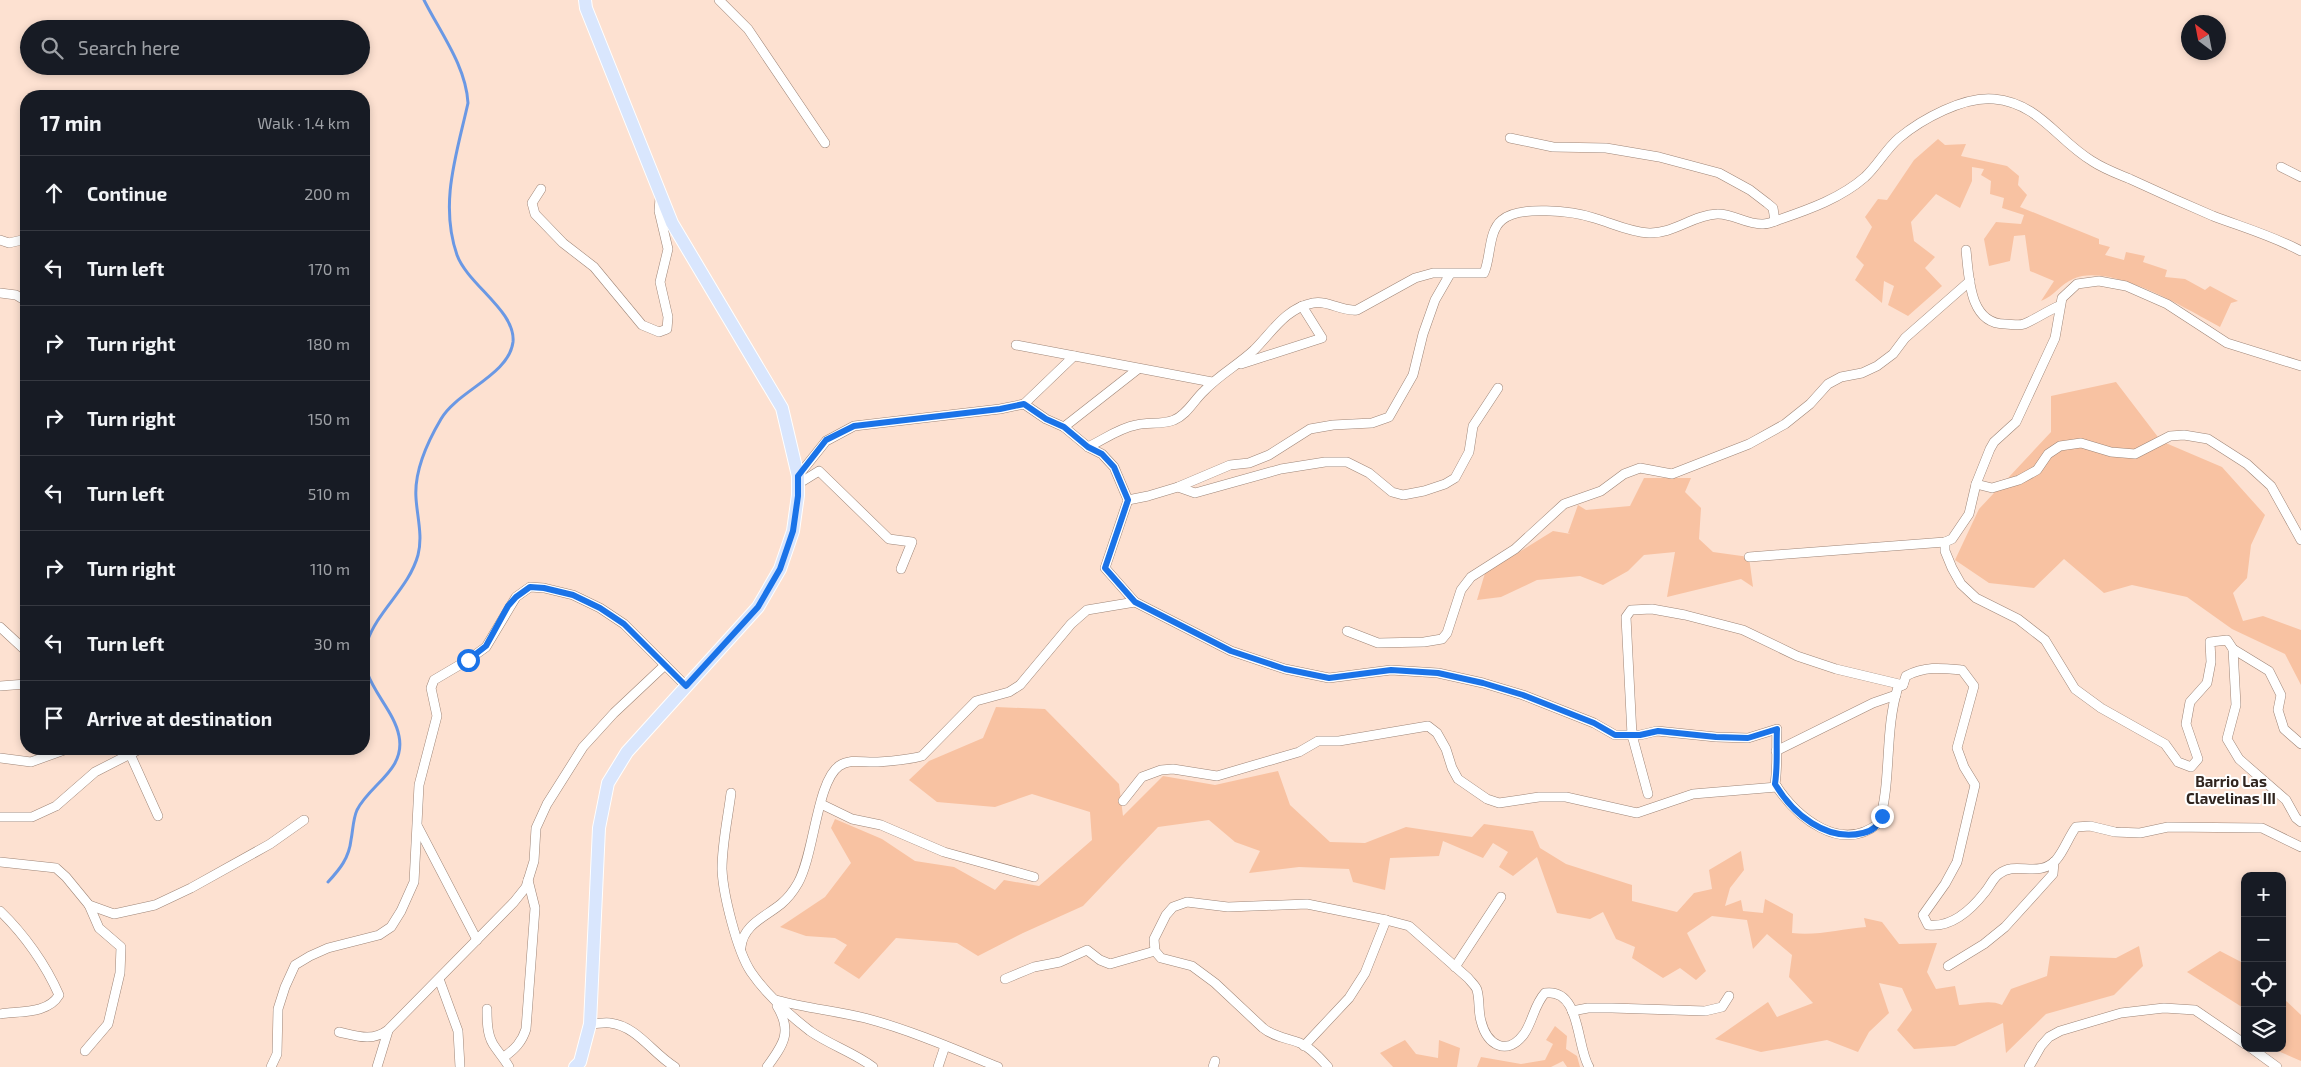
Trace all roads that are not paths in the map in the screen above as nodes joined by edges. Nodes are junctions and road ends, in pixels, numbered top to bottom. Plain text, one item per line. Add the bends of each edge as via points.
1 (585, 0) edge
2 (719, 0) edge
3 (1510, 138) dead end
4 (825, 143) dead end
5 (2281, 167) dead end
6 (2301, 177) edge
7 (541, 189) dead end
8 (660, 193) junction
9 (1775, 221) junction
10 (0, 240) edge
11 (20, 240) edge
12 (1966, 250) dead end
13 (2301, 251) edge
14 (1450, 274) junction
15 (1970, 281) junction
16 (0, 293) edge
17 (20, 297) edge
18 (1302, 306) junction
19 (2059, 306) junction
20 (1016, 345) dead end
21 (1074, 356) junction
22 (1236, 365) junction
23 (2301, 366) edge
24 (1138, 369) junction
25 (1212, 382) junction
26 (1498, 388) dead end
27 (1024, 404) junction
28 (1064, 427) junction
29 (1088, 447) junction
30 (798, 480) junction
31 (1976, 484) junction
32 (1178, 487) junction
33 (1128, 500) junction
34 (2301, 540) edge
35 (1945, 542) junction
36 (1749, 557) dead end
37 (901, 569) dead end
38 (1135, 602) junction
39 (0, 627) edge
40 (1347, 631) dead end
41 (20, 645) edge
42 (2233, 649) junction
43 (664, 665) junction
44 (20, 684) edge
45 (1903, 685) junction
46 (0, 686) edge
47 (686, 686) junction
48 (1896, 695) junction
49 (1632, 736) junction
50 (2301, 744) edge
51 (1776, 751) junction
52 (50, 755) edge
53 (128, 755) edge
54 (130, 755) edge
55 (0, 758) edge
56 (1777, 787) junction
57 (731, 793) dead end
58 (1648, 794) dead end
59 (1123, 801) dead end
60 (821, 804) junction
61 (158, 816) dead end
62 (0, 818) edge
63 (304, 820) dead end
64 (2301, 822) edge
65 (417, 825) junction
66 (2301, 847) edge
67 (0, 862) edge
68 (2054, 862) junction
69 (1034, 877) dead end
70 (528, 880) junction
71 (1502, 897) dead end
72 (89, 905) junction
73 (0, 911) edge
74 (1386, 920) junction
75 (477, 940) junction
76 (741, 947) junction
77 (1155, 951) junction
78 (1948, 966) dead end
79 (1455, 967) junction
80 (438, 979) junction
81 (1005, 979) dead end
82 (1729, 996) dead end
83 (773, 999) junction
84 (487, 1009) dead end
85 (1572, 1011) junction
86 (0, 1014) edge
87 (590, 1024) junction
88 (388, 1030) junction
89 (338, 1032) dead end
90 (2241, 1041) edge
91 (945, 1046) junction
92 (1304, 1046) junction
93 (85, 1051) dead end
94 (2256, 1052) edge
95 (504, 1057) junction
96 (271, 1067) edge
97 (376, 1067) edge
98 (460, 1067) edge
99 (509, 1067) edge
100 (574, 1067) edge
101 (675, 1067) edge
102 (767, 1067) edge
103 (873, 1067) edge
104 (938, 1067) edge
105 (998, 1067) edge
106 (1328, 1067) edge
107 (1589, 1067) edge
108 (2029, 1067) edge
109 (2277, 1067) edge

1 - 8 main road
2 - 4 street via 748,29
3 - 9 street via 1553,147 1606,148 1659,157 1718,173 1750,190 1773,208
5 - 6 street
7 - 8 street via 532,203 535,214 563,243 594,267 642,325 659,332 667,329 668,317 660,282 668,249 659,211
8 - 30 main road via 672,223 782,408
9 - 13 street via 1850,189 1867,175 1898,139 1925,119 1976,100 1994,99 2023,105 2092,162
9 - 14 street via 1763,224 1745,222 1720,213 1650,233 1573,214 1516,213 1499,222 1484,273
10 - 11 street
12 - 15 street
14 - 18 street via 1433,273 1415,278 1357,310 1347,311 1315,302
14 - 32 street via 1435,300 1413,375 1388,417 1372,423 1310,429 1269,455 1249,463 1230,464
15 - 19 street via 1977,309 1986,319 2000,324 2023,325
15 - 40 street via 1877,366 1828,384 1785,424 1749,444 1672,474 1640,468 1624,474 1600,491 1564,504 1515,549 1471,576 1461,590 1442,639 1378,643
16 - 17 street
18 - 22 street via 1290,313
18 - 22 street via 1322,338
19 - 23 street via 2062,298 2077,284 2099,282 2126,286 2167,304 2228,343
19 - 31 street via 2056,338 2039,376 2016,422 1994,442
20 - 21 street
21 - 24 street
21 - 27 street
22 - 25 street
24 - 25 street
24 - 28 street
25 - 29 street via 1174,420 1124,428
26 - 32 street via 1473,426 1469,452 1455,478 1424,491 1402,495 1392,492 1369,473 1347,462 1281,469 1194,493
27 - 28 street
27 - 30 street via 854,426 826,440
28 - 29 street
29 - 33 street via 1102,454 1114,467
30 - 37 street via 819,471 889,539 912,542
30 - 47 main road via 793,531 780,569 758,607
31 - 34 street via 1992,488 2019,480 2037,470 2048,454 2060,446 2081,443 2111,452 2135,454 2170,436 2208,439 2247,464 2271,486
31 - 35 street via 1970,514 1952,539
32 - 33 street
33 - 38 street via 1105,568
35 - 36 street
35 - 42 street via 1945,551 1961,584 1976,598 2018,619 2045,640 2075,689 2101,708 2165,744 2178,762 2191,767 2198,759 2186,724 2190,702 2207,683 2210,642 2226,640
38 - 49 street via 1231,651 1285,669 1329,678 1391,670 1438,673 1523,695 1594,723 1615,735
38 - 60 street via 1087,610 1071,624 1020,685 1010,692 976,701 922,756 910,760 849,761 839,766 830,774
39 - 41 street
42 - 50 street via 2269,671 2281,695 2278,710 2284,729
42 - 64 street via 2236,705 2227,739 2239,759 2286,800
43 - 47 street
43 - 65 street via 624,624 600,608 573,595 530,587 508,606 486,646 434,680 431,688 437,716 418,785
43 - 70 street via 614,713 578,756 536,828 534,861
44 - 46 street
45 - 48 street via 1898,687
45 - 49 street via 1797,656 1743,630 1652,609 1631,610 1626,616
45 - 68 street via 1906,676 1919,669 1939,668 1962,670 1974,686 1956,748 1975,785 1973,798 1957,862 1923,916 1928,925 1940,927 1957,919 1973,906 1999,874 2009,869 2043,870
47 - 87 main road via 627,752 608,783 600,828
48 - 51 street
48 - 56 street via 1888,740 1882,816 1869,832 1852,836 1819,827 1801,816
49 - 51 street via 1658,731 1748,738 1777,729
49 - 58 street
51 - 56 street
52 - 55 street via 31,762
53 - 62 street via 95,772 56,806 32,817
54 - 61 street
56 - 59 street via 1693,794 1637,812 1566,797 1499,803 1487,799 1458,779 1437,733 1428,726 1339,741 1318,741 1298,752 1217,776 1161,770 1142,777
57 - 76 street via 722,868 728,912
60 - 69 street via 944,852
60 - 76 street via 798,883 782,903 748,929
63 - 72 street via 270,844 155,905 114,914
65 - 75 street
65 - 96 street via 414,882 391,927 379,935 328,948 295,965 278,1009 277,1054
66 - 68 street via 2262,828 2168,827 2140,833 2090,826 2076,827
67 - 72 street via 56,868
68 - 78 street via 2053,874 2005,927
70 - 75 street via 514,902
70 - 95 street via 535,908 526,1029 524,1038
71 - 79 street
72 - 93 street via 99,928 121,947 121,964 108,1024
73 - 86 street via 52,979 59,995 47,1007
74 - 77 street via 1306,904 1228,907 1187,902 1173,907 1166,915 1154,939
74 - 79 street via 1408,926
74 - 92 street via 1365,973 1349,998
75 - 80 street
76 - 83 street via 750,971
77 - 81 street via 1110,964 1087,950
77 - 92 street via 1161,958 1192,966 1272,1034
79 - 85 street via 1477,988 1481,1021 1491,1041 1498,1046 1515,1043 1524,1034 1538,1000 1545,993 1562,996
80 - 88 street
80 - 98 street via 458,1031
82 - 85 street via 1722,1007 1705,1011 1588,1008
83 - 91 street via 864,1018
83 - 102 street via 783,1016 786,1033 782,1047
83 - 103 street via 828,1043 858,1056
84 - 95 street via 487,1026 492,1042
85 - 107 street
87 - 100 main road via 580,1062
87 - 101 street via 622,1026 638,1035
88 - 89 street via 369,1038
88 - 97 street
90 - 108 street via 2195,1010 2164,1008 2121,1012 2049,1036
91 - 104 street
91 - 105 street
92 - 106 street
94 - 109 street
95 - 99 street

